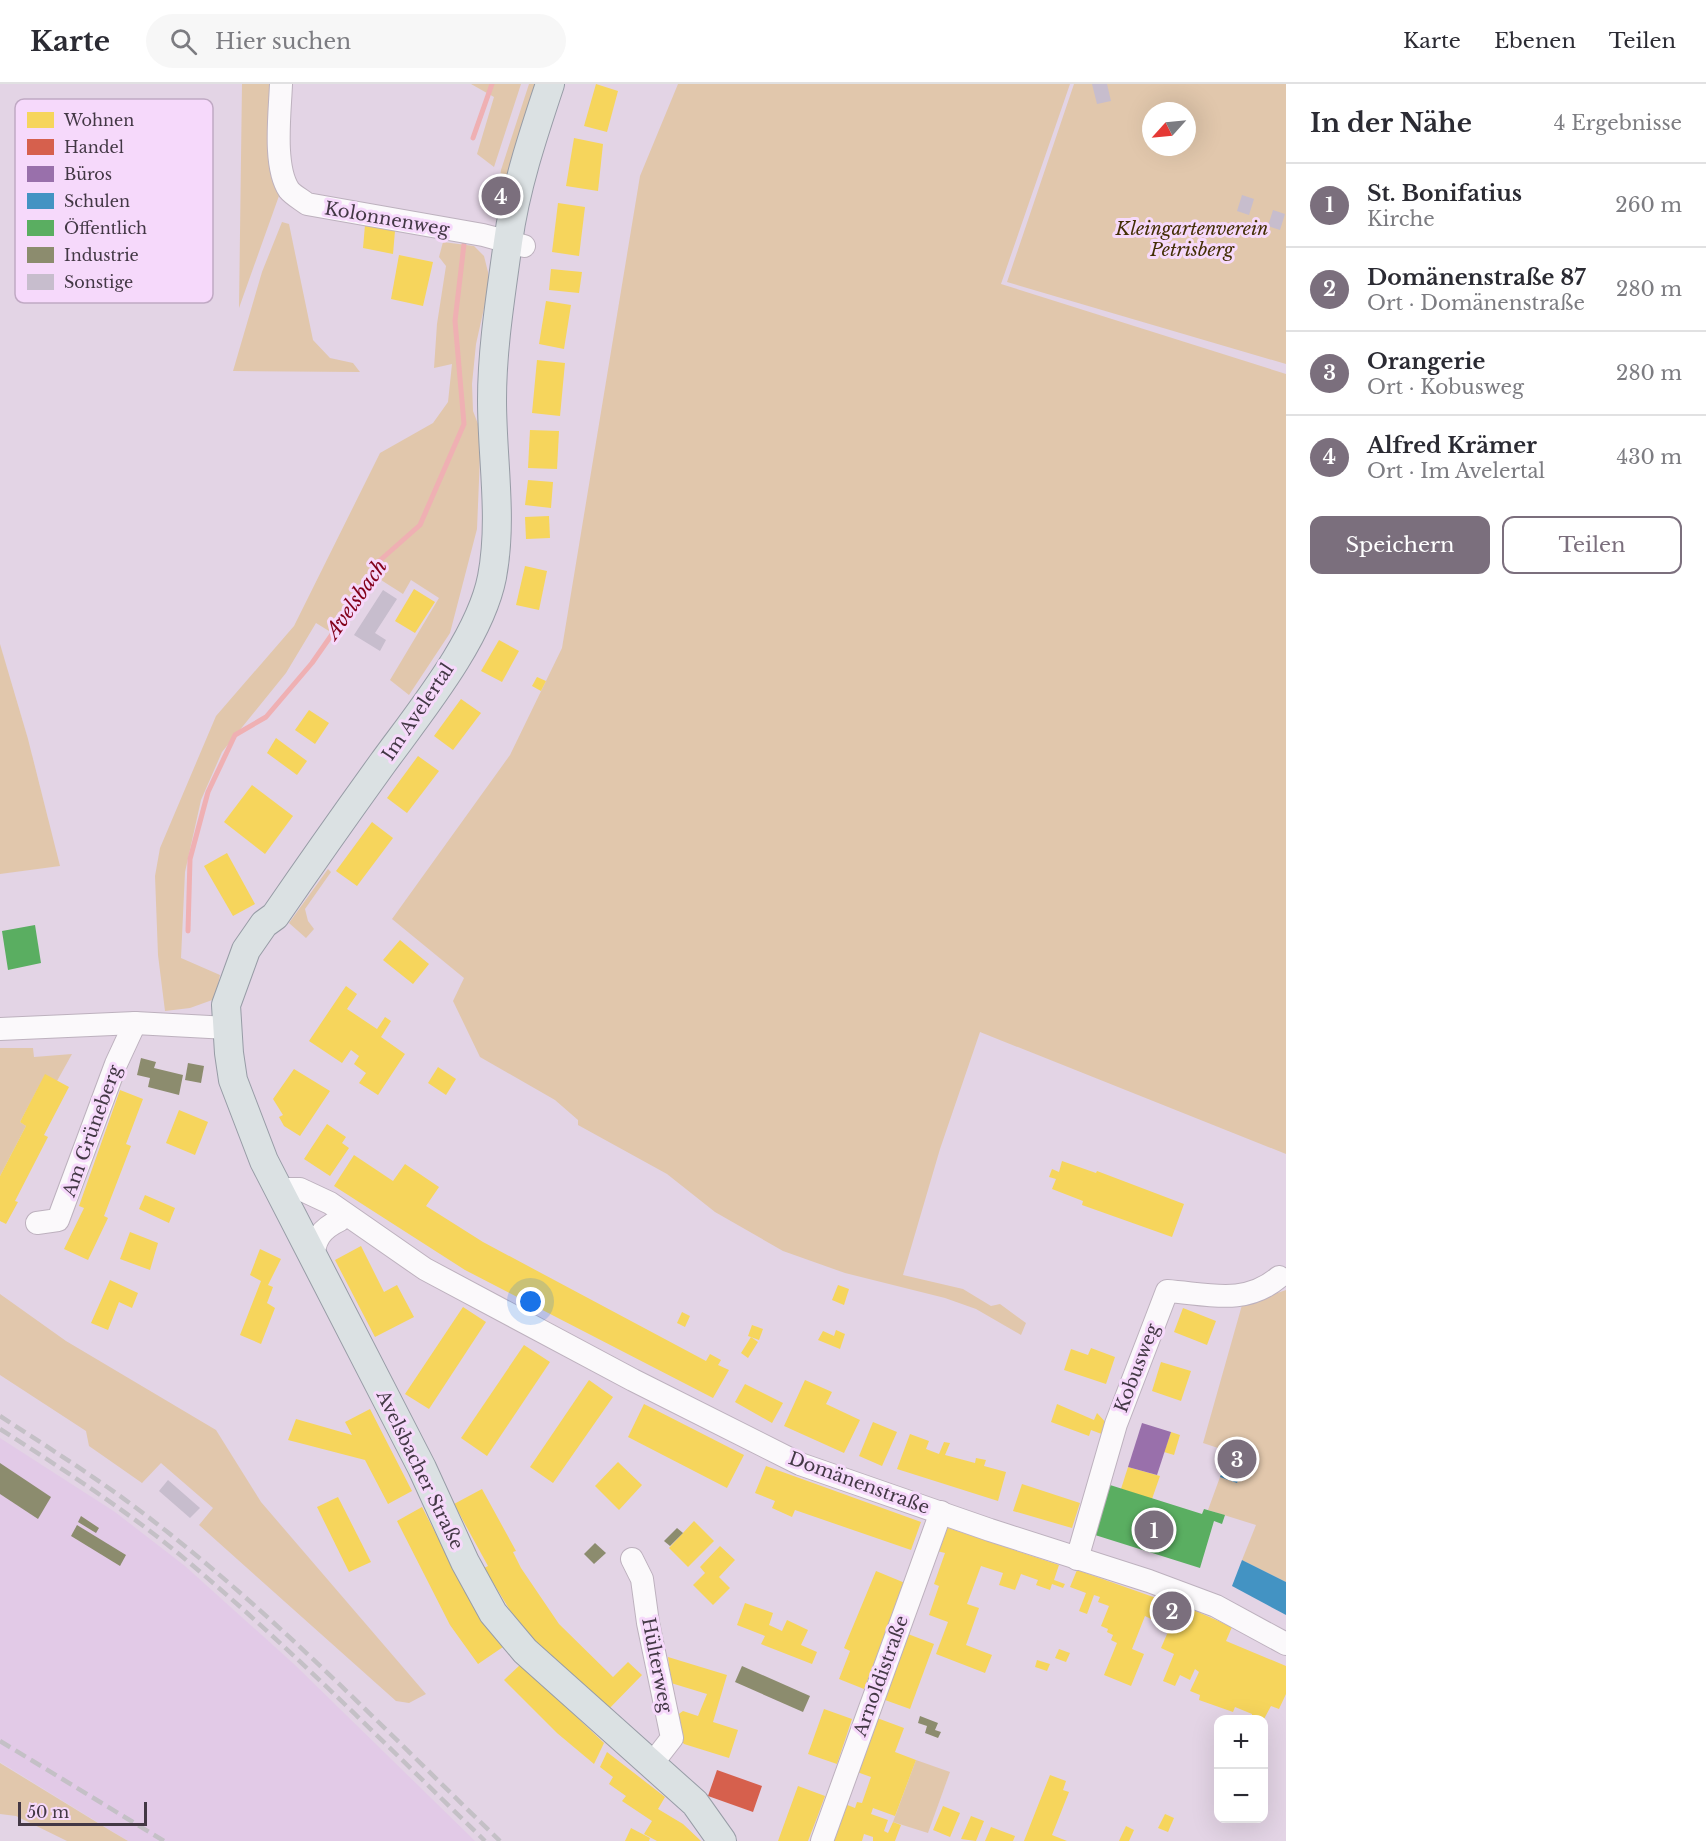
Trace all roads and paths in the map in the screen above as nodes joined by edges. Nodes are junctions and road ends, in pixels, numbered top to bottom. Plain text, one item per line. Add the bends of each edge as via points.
1 (281, 84) edge
2 (550, 84) edge
3 (560, 84) edge
4 (516, 244) junction
5 (498, 482) junction
6 (135, 1023) junction
7 (228, 1028) junction
8 (0, 1029) edge
9 (279, 1189) junction
10 (349, 1222) junction
11 (37, 1223) dead end
12 (313, 1260) junction
13 (1279, 1277) dead end
14 (941, 1512) junction
15 (1077, 1558) junction
16 (632, 1559) dead end
17 (1286, 1644) edge
18 (651, 1765) junction
19 (722, 1841) edge
20 (822, 1841) edge

1 - 4 street, Kolonnenweg via 283,175 290,190 308,204
2 - 4 main road via 510,222
3 - 4 main road, Im Avelertal
4 - 5 main road, Im Avelertal via 505,446
4 - 5 main road, Im Avelertal via 500,308 492,396
5 - 7 main road, Im Avelertal via 492,577 469,636 423,708 275,916 241,1008
6 - 7 street
6 - 8 street
6 - 11 street, Am Grüneberg via 58,1220
7 - 9 main road, Avelsbacher Straße via 237,1093
9 - 10 street, Domänenstraße via 300,1189 330,1203 344,1211
9 - 12 main road, Avelsbacher Straße
10 - 12 street via 318,1236
10 - 14 street, Domänenstraße via 425,1269 732,1431 800,1464
12 - 18 main road, Avelsbacher Straße via 494,1613 525,1651
13 - 15 street, Kobusweg via 1264,1289 1240,1296 1167,1291 1116,1424
14 - 15 street, Domänenstraße
14 - 20 street, Arnoldistraße
15 - 17 street, Domänenstraße via 1216,1606
16 - 18 street, Hülterweg via 642,1579 672,1738
18 - 19 main road, Avelsbacher Straße via 695,1803

